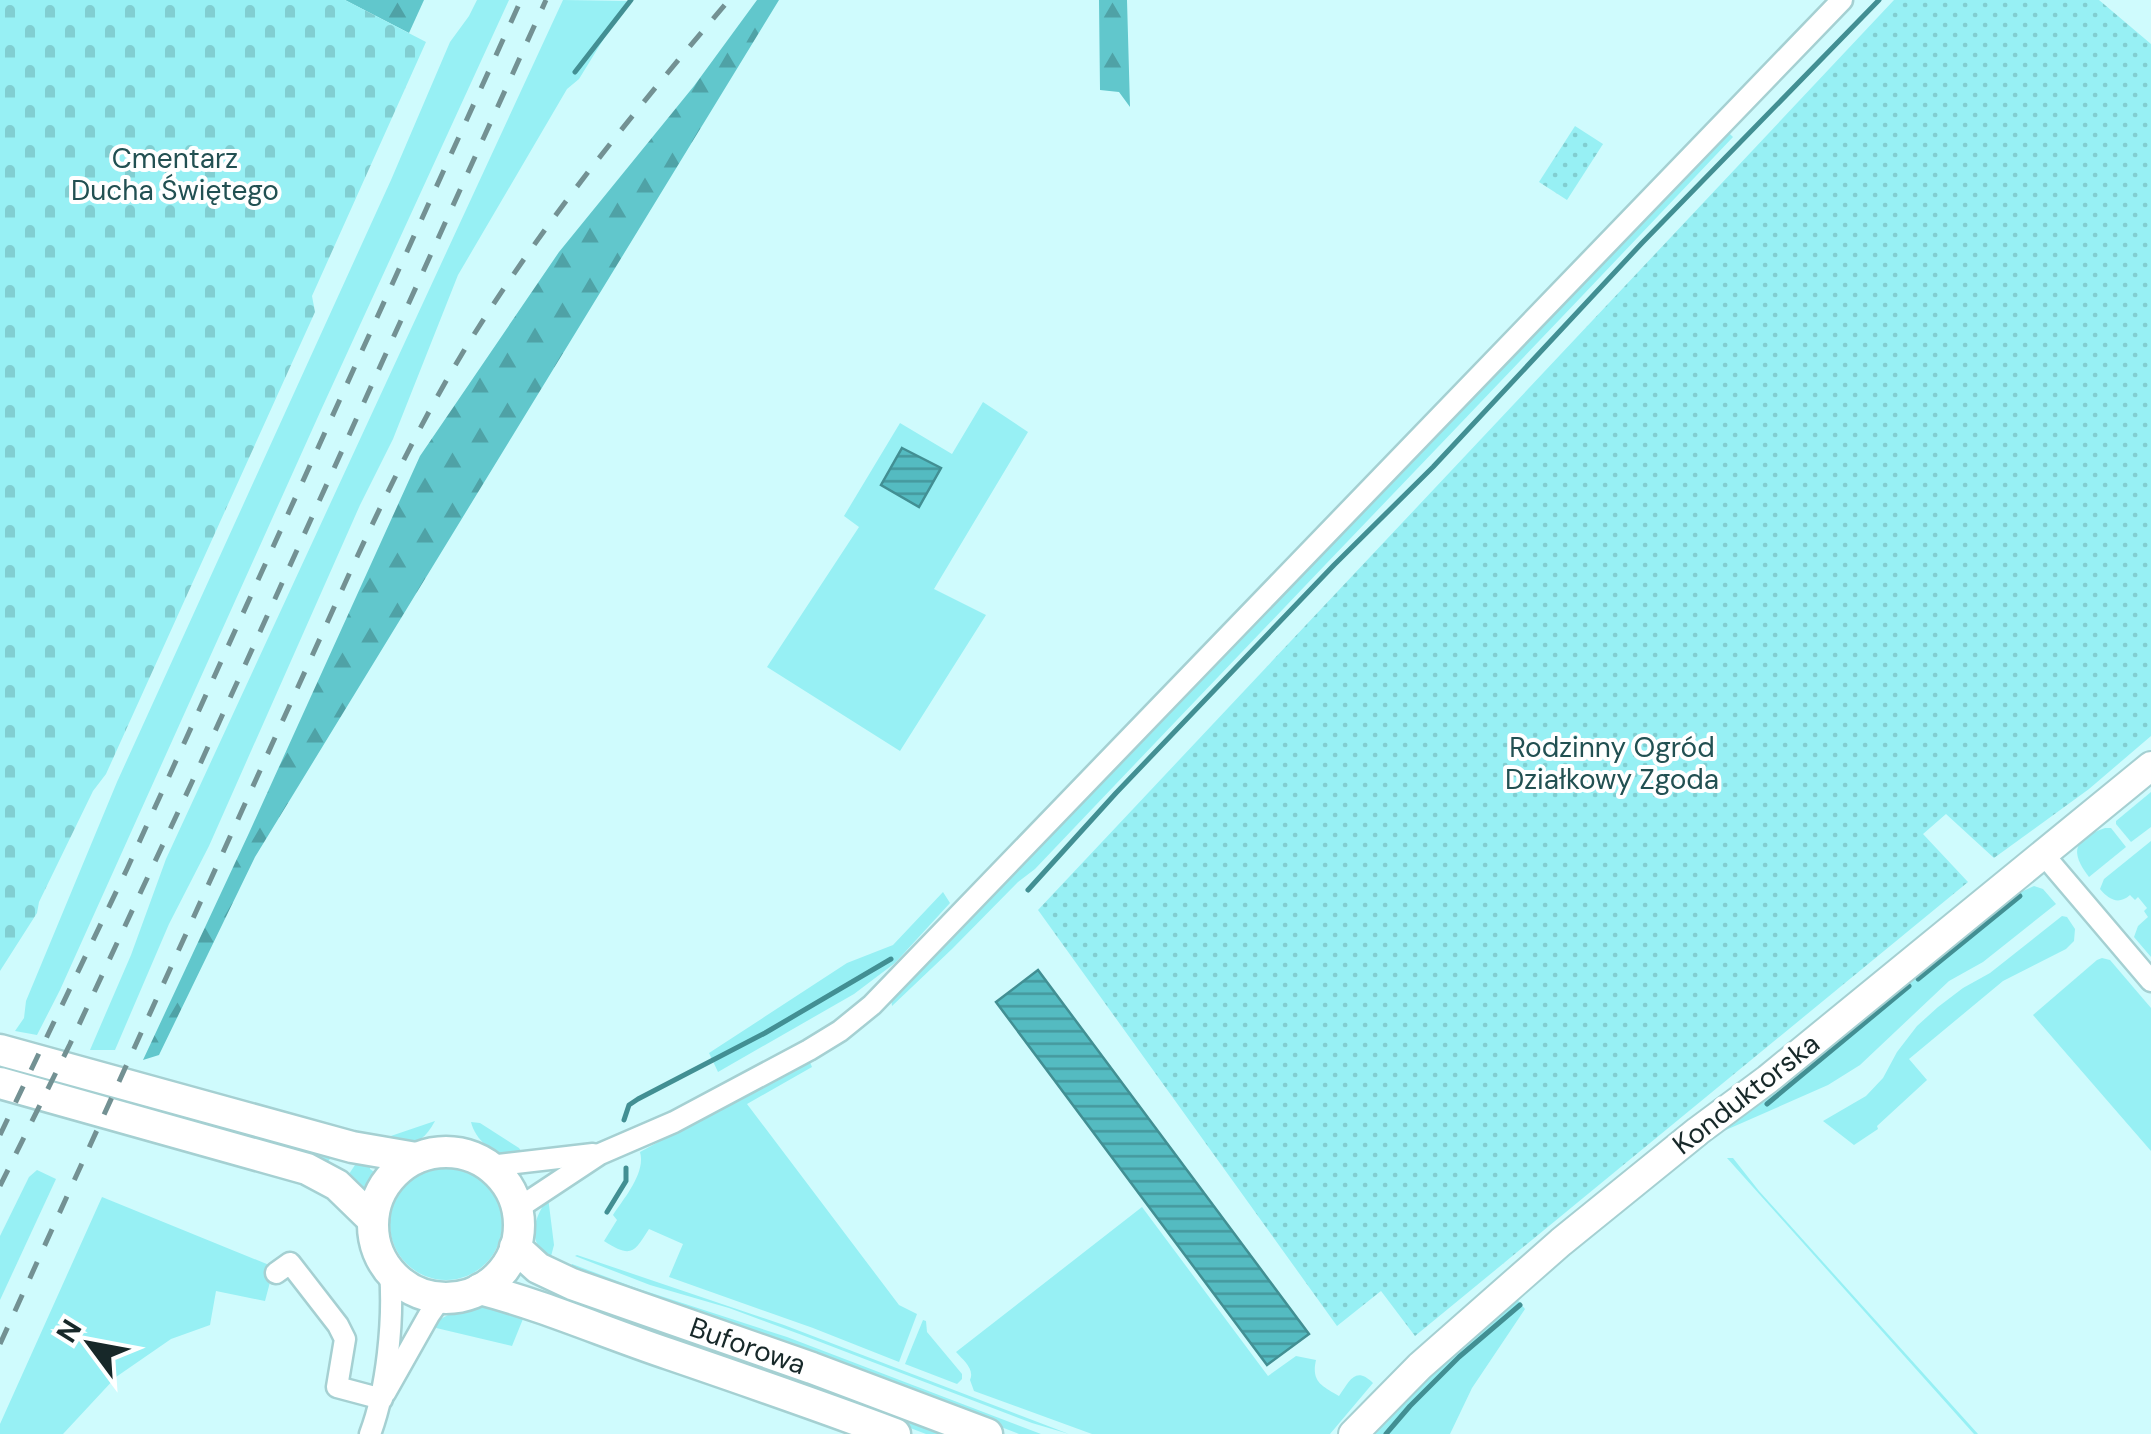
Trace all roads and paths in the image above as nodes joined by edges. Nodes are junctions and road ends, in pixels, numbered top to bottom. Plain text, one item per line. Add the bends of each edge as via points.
1 (1842, 0) edge
2 (2151, 766) edge
3 (2044, 854) junction
4 (2151, 981) edge
5 (0, 1050) edge
6 (0, 1083) edge
7 (600, 1154) junction
8 (416, 1158) junction
9 (490, 1166) junction
10 (517, 1209) junction
11 (373, 1220) junction
12 (516, 1247) junction
13 (276, 1272) dead end
14 (390, 1272) junction
15 (480, 1289) junction
16 (440, 1298) junction
17 (382, 1399) junction
18 (370, 1434) edge
19 (894, 1434) edge
20 (987, 1434) edge
21 (1353, 1434) edge

1 - 7 street via 872,1005 840,1031 726,1096
2 - 3 street, Konduktorska
3 - 4 street
3 - 21 street, Konduktorska via 1561,1242
5 - 8 main road via 352,1148
6 - 11 main road via 307,1170 340,1187
7 - 9 street
7 - 10 street
8 - 9 main road via 450,1152
8 - 11 main road via 391,1177
9 - 10 main road
10 - 12 main road
11 - 14 main road via 379,1255
12 - 15 main road
12 - 20 main road, Buforowa via 538,1268 572,1284
13 - 17 street via 290,1263 346,1339 337,1387
14 - 16 main road
14 - 17 street
15 - 16 main road
15 - 19 main road, Buforowa
16 - 17 street
17 - 18 street

